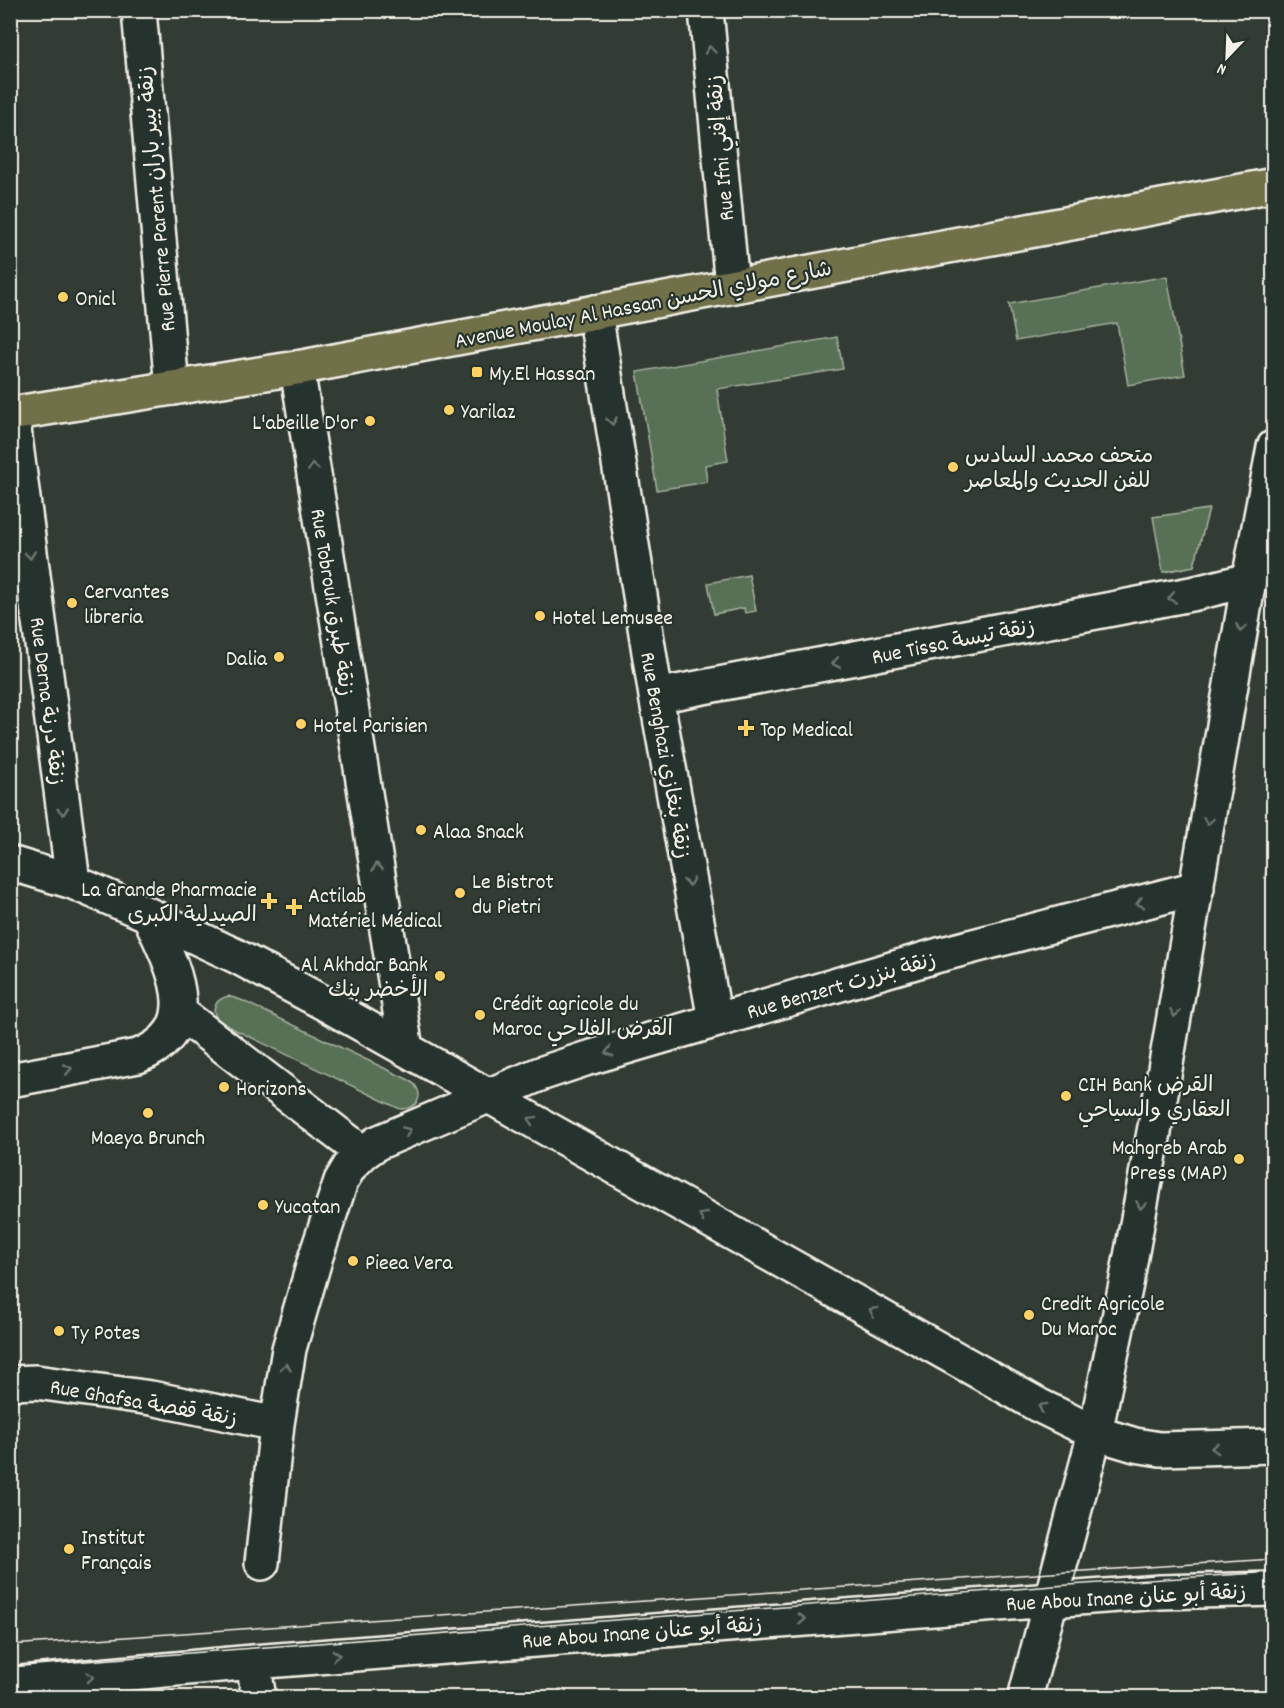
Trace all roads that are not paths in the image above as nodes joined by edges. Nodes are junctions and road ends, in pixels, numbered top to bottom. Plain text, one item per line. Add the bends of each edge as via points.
1 (139, 10) edge
2 (706, 10) edge
3 (1274, 185) edge
4 (732, 286) junction
5 (596, 312) junction
6 (297, 369) junction
7 (172, 388) junction
8 (11, 414) edge
9 (1274, 447) edge
10 (1249, 580) junction
11 (656, 696) junction
12 (10, 863) edge
13 (73, 882) junction
14 (1197, 888) junction
15 (149, 915) junction
16 (179, 1012) junction
17 (715, 1020) junction
18 (406, 1049) junction
19 (10, 1080) edge
20 (490, 1096) junction
21 (363, 1153) junction
22 (10, 1383) edge
23 (277, 1424) junction
24 (1095, 1433) junction
25 (1274, 1446) edge
26 (262, 1563) dead end
27 (1274, 1589) edge
28 (1050, 1600) junction
29 (253, 1662) junction
30 (10, 1684) edge
31 (259, 1698) edge
32 (1025, 1698) edge

1 - 7 street, Rue Pierre Parent زنقة بيير باران
4 -> 2 street, Rue Ifni زنقة إفني
3 - 4 main road, Avenue Moulay Al Hassan شارع مولاي الحسن
4 - 5 main road, Avenue Moulay Al Hassan شارع مولاي الحسن
5 - 6 main road, Avenue Moulay Al Hassan شارع مولاي الحسن
5 -> 11 street, Rue Benghazi زنقة بنغازي
6 - 7 main road, Avenue Moulay Al Hassan شارع مولاي الحسن
18 -> 6 street, Rue Tobrouk زنقة طبرق
7 - 8 main road, Avenue Moulay Al Hassan شارع مولاي الحسن
8 -> 13 street, Rue Derna زنقة درنة
9 - 10 street
10 -> 11 street, Rue Tissa زنقة تيسة
10 -> 14 street
11 -> 17 street, Rue Benghazi زنقة بنغازي
12 - 13 street
13 - 15 street
14 -> 17 street, Rue Benzert زنقة بنزرت via 939,955
14 -> 24 street via 1126,1284
15 - 16 street via 176,980
15 - 18 street via 236,956
19 -> 16 street via 138,1056 165,1040
16 - 21 street
17 -> 20 street, Rue Benzert زنقة بنزرت via 540,1074
18 - 20 street
21 -> 20 street, Rue Benzert زنقة بنزرت via 377,1143
24 -> 20 street via 1038,1405
23 -> 21 street via 289,1349 315,1256 341,1181
22 - 23 street, Rue Ghafsa زنقة قفصة via 36,1382 152,1398
23 - 26 street
25 -> 24 street via 1160,1449
24 - 28 street
27 - 28 street, Rue Abou Inane زنقة أبو عنان
29 -> 28 street, Rue Abou Inane زنقة أبو عنان
28 - 32 street
30 -> 29 street, Rue Abou Inane زنقة أبو عنان
29 - 31 street

